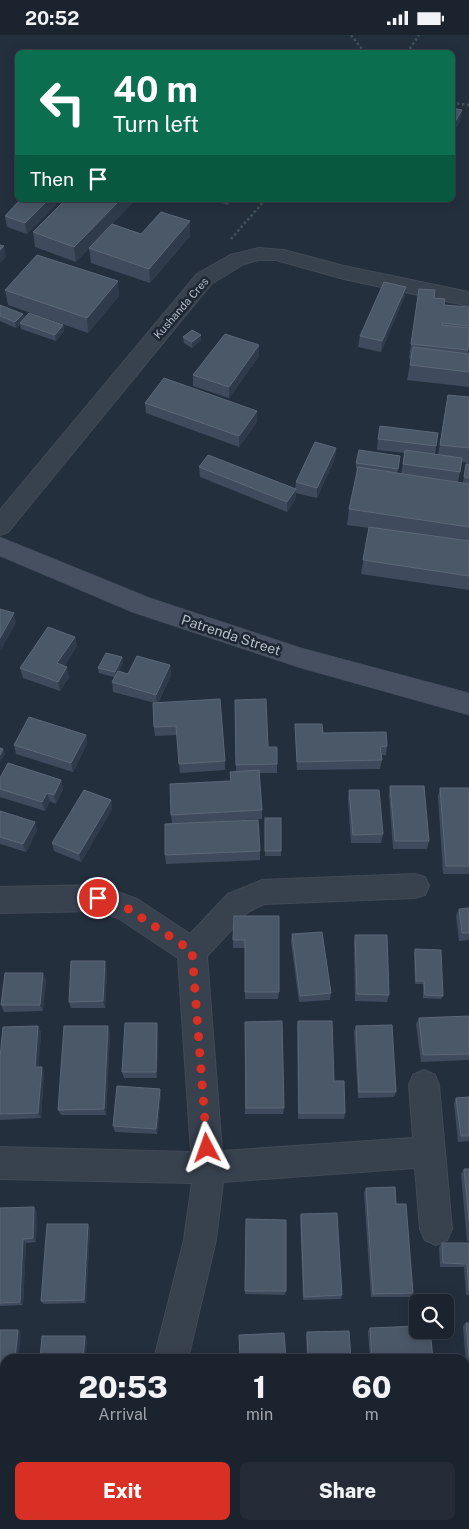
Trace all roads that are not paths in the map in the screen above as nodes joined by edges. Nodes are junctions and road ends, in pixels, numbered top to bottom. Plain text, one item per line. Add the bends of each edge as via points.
1 (469, 299) edge
2 (0, 525) edge
3 (0, 546) edge
4 (469, 704) edge
5 (415, 886) dead end
6 (0, 900) edge
7 (192, 951) junction
8 (424, 1085) dead end
9 (429, 1152) junction
10 (0, 1163) edge
11 (208, 1168) junction
12 (436, 1229) dead end
13 (172, 1354) edge

1 - 2 street, Kushanda Cres via 285,256 262,253 242,256 222,265 204,279
3 - 4 street, Patrenda Street via 141,605 301,658
5 - 7 street via 262,892 238,903
6 - 7 street via 98,898 127,908
7 - 11 street
8 - 9 street
9 - 11 street
9 - 12 street
10 - 11 street
11 - 13 street via 208,1200 203,1229

